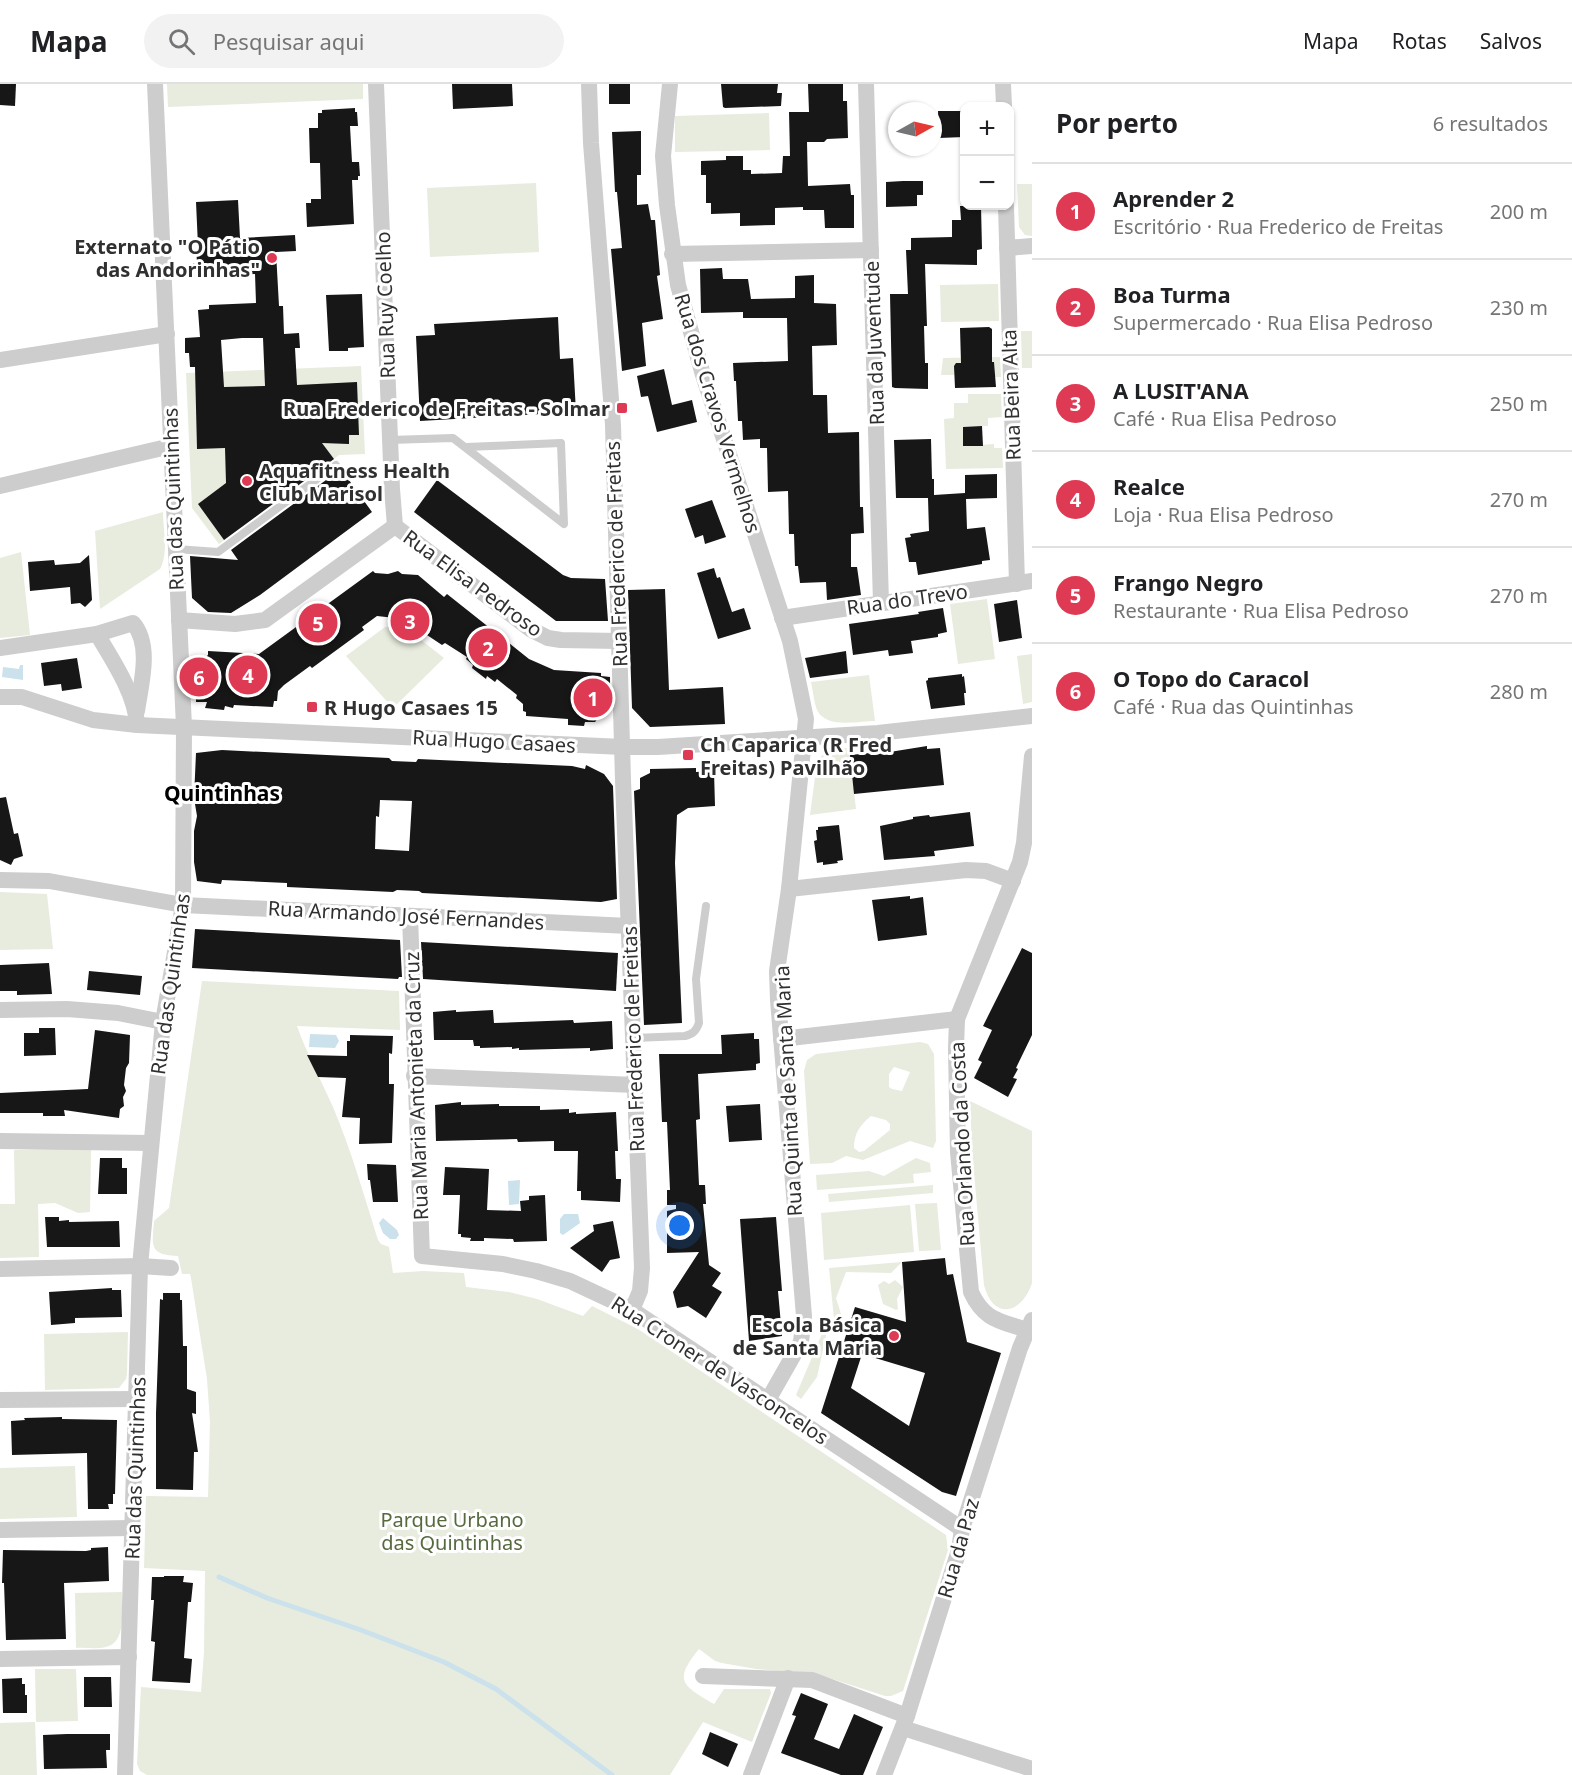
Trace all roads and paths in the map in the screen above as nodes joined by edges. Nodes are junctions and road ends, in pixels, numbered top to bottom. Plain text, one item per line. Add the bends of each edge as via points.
1 (155, 84) edge
2 (376, 84) edge
3 (589, 84) edge
4 (670, 84) edge
5 (866, 84) edge
6 (1003, 84) edge
7 (1004, 102) edge
8 (1006, 210) edge
9 (1032, 246) edge
10 (1007, 248) junction
11 (871, 250) junction
12 (672, 255) junction
13 (167, 334) junction
14 (0, 360) edge
15 (390, 440) junction
16 (171, 446) junction
17 (466, 447) junction
18 (336, 465) dead end
19 (0, 486) edge
20 (395, 525) junction
21 (176, 549) junction
22 (1024, 583) edge
23 (881, 603) junction
24 (782, 618) junction
25 (178, 620) junction
26 (97, 634) junction
27 (619, 641) junction
28 (0, 648) edge
29 (0, 697) edge
30 (1032, 716) edge
31 (137, 718) junction
32 (184, 728) junction
33 (805, 737) junction
34 (623, 747) junction
35 (1032, 756) edge
36 (0, 880) edge
37 (1013, 881) junction
38 (789, 890) junction
39 (183, 904) junction
40 (706, 906) dead end
41 (410, 916) junction
42 (629, 926) junction
43 (0, 1010) edge
44 (957, 1019) junction
45 (162, 1023) junction
46 (633, 1038) junction
47 (781, 1039) junction
48 (414, 1076) junction
49 (635, 1085) junction
50 (0, 1141) edge
51 (151, 1143) junction
52 (422, 1256) joint
53 (140, 1266) junction
54 (171, 1268) dead end
55 (0, 1269) edge
56 (632, 1310) junction
57 (1031, 1327) edge
58 (137, 1399) junction
59 (0, 1400) edge
60 (768, 1400) junction
61 (132, 1528) junction
62 (962, 1529) junction
63 (0, 1530) edge
64 (129, 1657) junction
65 (0, 1659) edge
66 (703, 1676) dead end
67 (788, 1678) junction
68 (905, 1722) junction
69 (1032, 1769) edge
70 (125, 1775) edge
71 (751, 1775) edge
72 (884, 1775) edge

1 - 13 street, Rua das Quintinhas
2 - 15 street, Rua Ruy Coelho
3 - 27 street, Rua Frederico de Freitas via 613,425
4 - 12 street, Rua dos Cravos Vermelhos via 663,156
5 - 11 street, Rua da Juventude
6 - 7 street
8 - 10 street, Rua Beira Alta
9 - 10 street
10 - 22 street, Rua Beira Alta
11 - 12 street
11 - 23 street, Rua da Juventude
12 - 24 street, Rua dos Cravos Vermelhos via 697,354
13 - 14 street
13 - 16 street, Rua das Quintinhas
15 - 17 lane via 453,438
15 - 20 street, Rua Ruy Coelho
16 - 19 street
16 - 21 street, Rua das Quintinhas
17 - 17 lane via 555,517 564,524 561,443
18 - 21 lane via 218,552
20 - 25 street, Rua Elisa Pedroso via 265,620 236,624
20 - 27 street, Rua Elisa Pedroso via 548,638
21 - 25 street, Rua das Quintinhas
22 - 23 street, Rua do Trevo
23 - 24 street, Rua do Trevo
24 - 33 street, Rua dos Cravos Vermelhos via 804,700
25 - 32 street, Rua das Quintinhas
26 - 28 street
26 - 31 street via 112,658
26 - 31 street via 133,623 141,632 144,669
27 - 34 street, Rua Frederico de Freitas
29 - 31 street, Rua Hugo Casaes via 22,697 93,720
30 - 33 street, Rua Hugo Casaes
31 - 32 street, Rua Hugo Casaes
32 - 34 street, Rua Hugo Casaes
32 - 39 street, Rua das Quintinhas
33 - 34 street, Rua Hugo Casaes
33 - 38 street, Rua Quinta de Santa Maria
34 - 42 street, Rua Frederico de Freitas
35 - 37 street, Rua Orlando da Costa via 1024,843
36 - 39 street, Rua Armando José Fernandes via 49,881
37 - 38 street via 986,871 966,870
37 - 44 street, Rua Orlando da Costa
38 - 47 street, Rua Quinta de Santa Maria via 777,971
39 - 41 street, Rua Armando José Fernandes
39 - 45 street, Rua das Quintinhas
40 - 46 lane via 696,979 696,1030 685,1036
41 - 42 street, Rua Armando José Fernandes
41 - 48 street, Rua Maria Antonieta da Cruz
42 - 46 street, Rua Frederico de Freitas
43 - 45 street via 118,1013
44 - 47 street
44 - 57 street, Rua Orlando da Costa via 958,1152 972,1292 984,1313 995,1320
45 - 51 street, Rua das Quintinhas
46 - 49 street, Rua Frederico de Freitas
47 - 60 street, Rua Quinta de Santa Maria via 804,1316 801,1342
48 - 49 street
48 - 52 street, Rua Maria Antonieta da Cruz
49 - 56 street, Rua Frederico de Freitas via 642,1268 640,1291
50 - 51 street
51 - 53 street, Rua das Quintinhas
52 - 56 street, Rua Croner de Vasconcelos via 537,1271 570,1281
53 - 54 street
53 - 55 street
53 - 58 street, Rua das Quintinhas
56 - 60 street, Rua Croner de Vasconcelos
57 - 62 street, Rua da Paz
58 - 59 street
58 - 61 street, Rua das Quintinhas
60 - 62 street, Rua Croner de Vasconcelos
61 - 63 street
61 - 64 street, Rua das Quintinhas
62 - 68 street, Rua da Paz via 959,1550
64 - 65 street
64 - 70 street, Rua das Quintinhas
66 - 67 street
67 - 68 street via 812,1680
67 - 71 street
68 - 69 street
68 - 72 street, Rua da Paz

